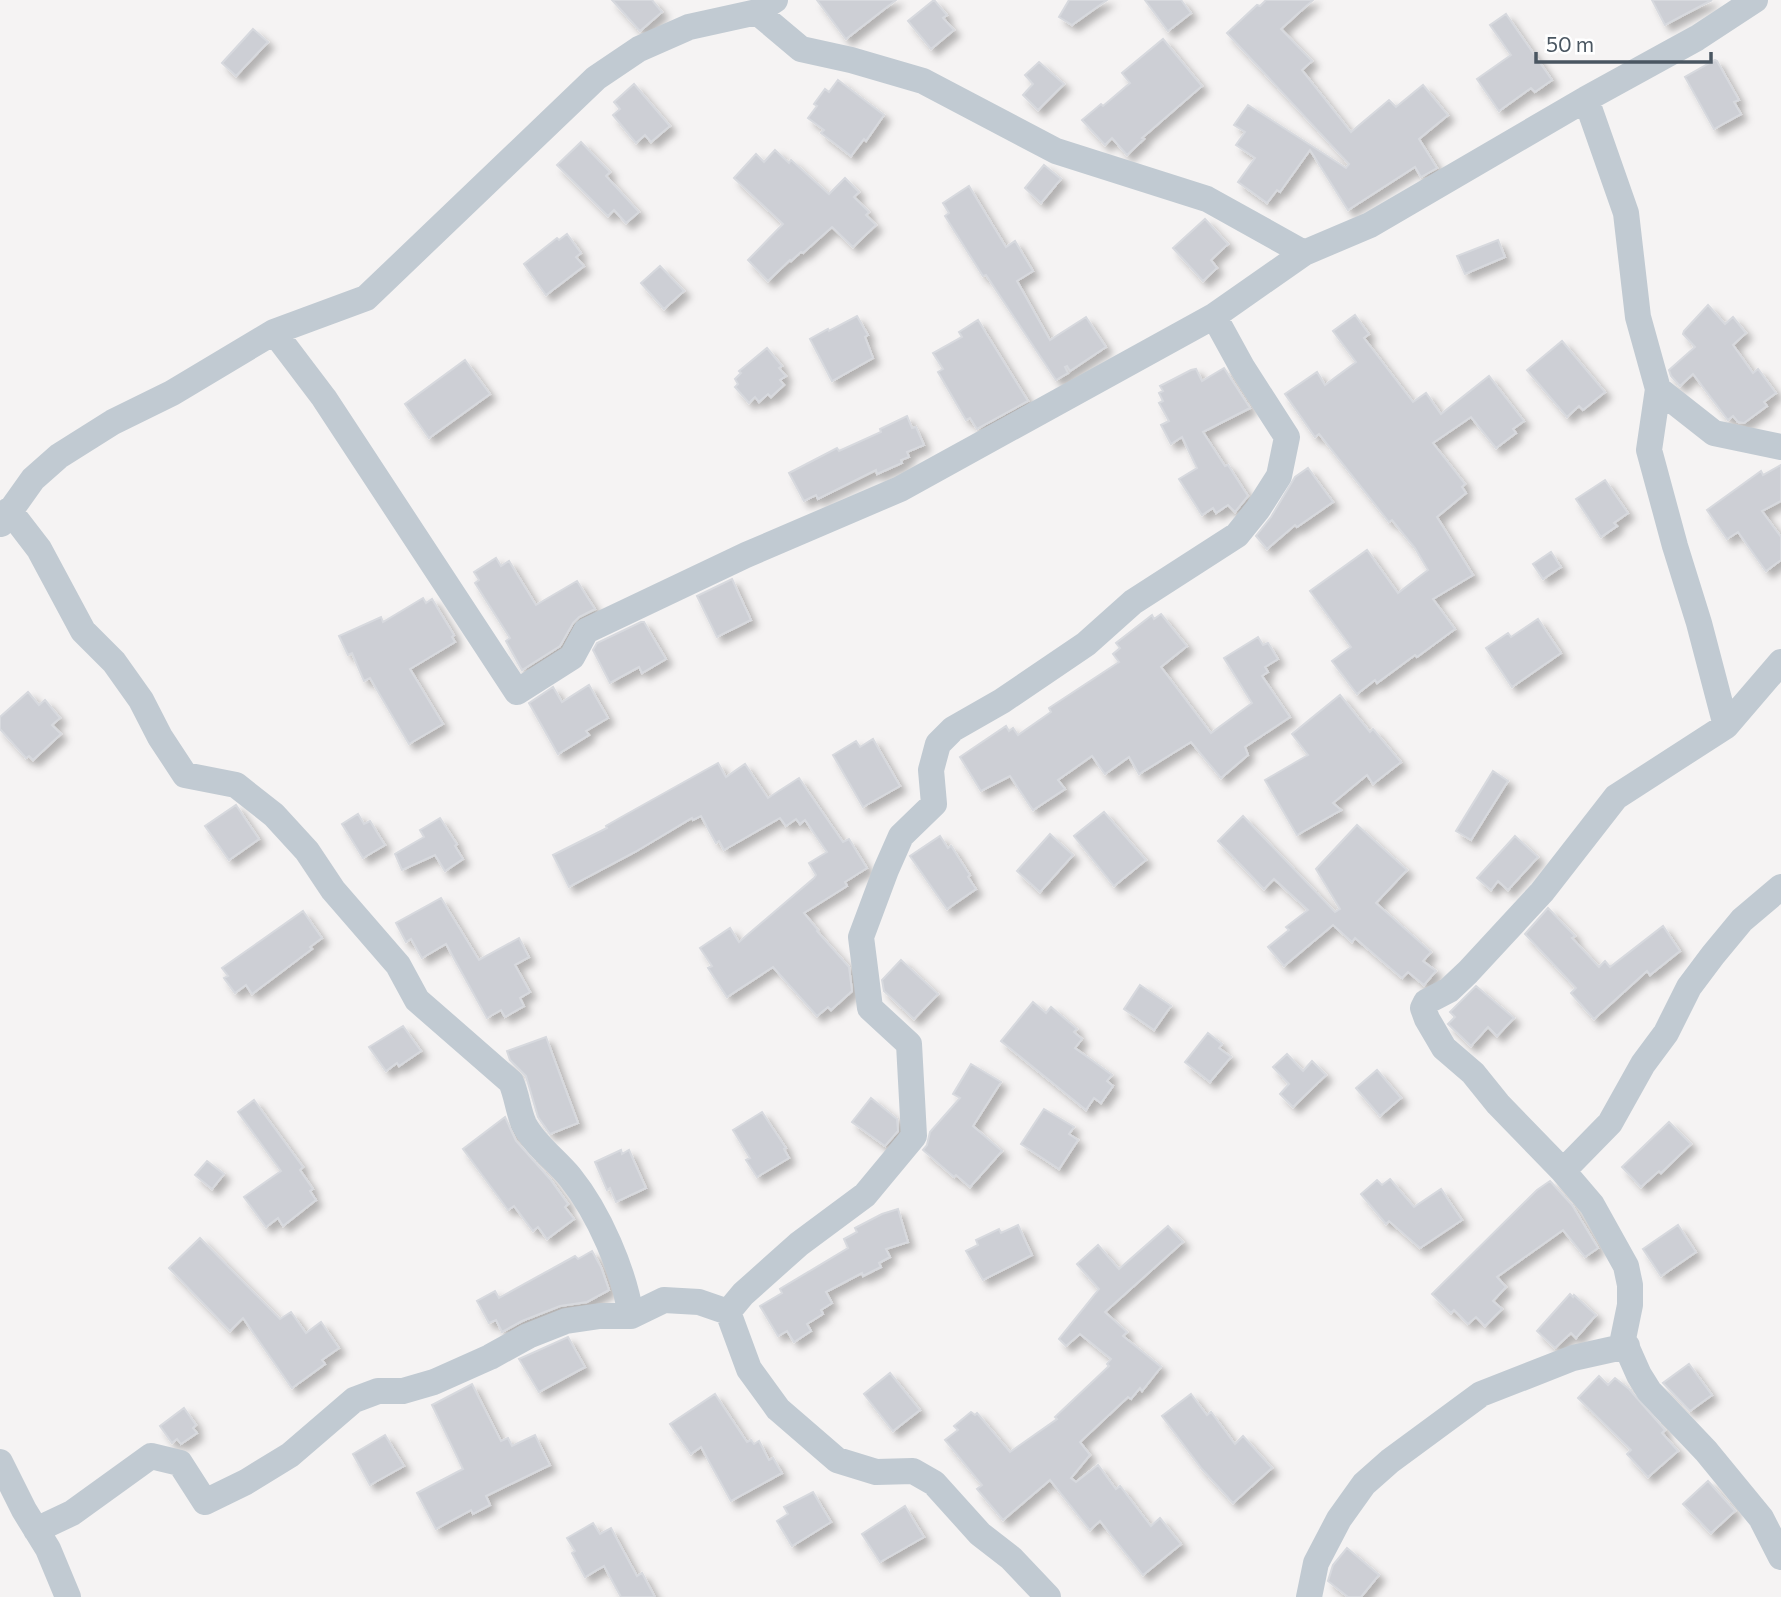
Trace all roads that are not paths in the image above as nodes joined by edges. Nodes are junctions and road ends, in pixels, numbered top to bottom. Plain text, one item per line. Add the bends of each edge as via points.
1 (1755, 0) edge
2 (766, 6) edge
3 (1586, 99) junction
4 (1304, 253) junction
5 (1214, 316) junction
6 (274, 332) junction
7 (1658, 389) junction
8 (1781, 447) edge
9 (4, 518) edge
10 (1781, 662) edge
11 (1726, 726) junction
12 (1781, 887) edge
13 (1563, 1171) junction
14 (728, 1312) junction
15 (631, 1316) junction
16 (1627, 1346) junction
17 (0, 1462) edge
18 (36, 1530) junction
19 (1781, 1557) edge
20 (68, 1597) edge
21 (1048, 1597) edge
22 (1309, 1597) edge

1 - 3 street
2 - 4 street via 801,49 923,81 1056,151 1207,199
2 - 6 street via 689,27 639,49 596,78 366,298
3 - 4 street via 1370,225
3 - 7 street via 1626,213 1638,317
4 - 5 street
5 - 6 street via 900,489 586,631 572,657 517,692 324,398
5 - 14 street via 1287,437 1279,476 1237,535 1133,602 1086,644 953,729 937,744 931,770 934,804 901,836 861,937 870,1008 909,1044 914,1136 865,1195 799,1244
6 - 9 street via 59,456 33,479
7 - 8 street via 1714,433
7 - 11 street via 1648,450
9 - 15 street via 39,550 83,631 114,662 141,700 185,775 236,785 274,815 398,965 417,1000 511,1082 524,1123 571,1178 599,1226 627,1292
10 - 11 street
11 - 13 street via 1616,797 1542,892 1449,990 1423,1008 1444,1048
12 - 13 street via 1742,920 1689,987 1610,1123
13 - 16 street via 1592,1205 1626,1266 1630,1305 1623,1339
14 - 15 street via 699,1302 664,1300
14 - 21 street via 749,1369 778,1409 837,1460 876,1472 912,1471 934,1483 979,1534 1011,1558
15 - 18 street via 566,1321 434,1382 403,1391 378,1391 354,1400 290,1455 205,1502 180,1463 151,1456 72,1513
16 - 19 street via 1649,1391 1739,1489 1761,1517
16 - 22 street via 1573,1358 1481,1394 1390,1461 1364,1484 1339,1519 1316,1563
17 - 18 street
18 - 20 street

